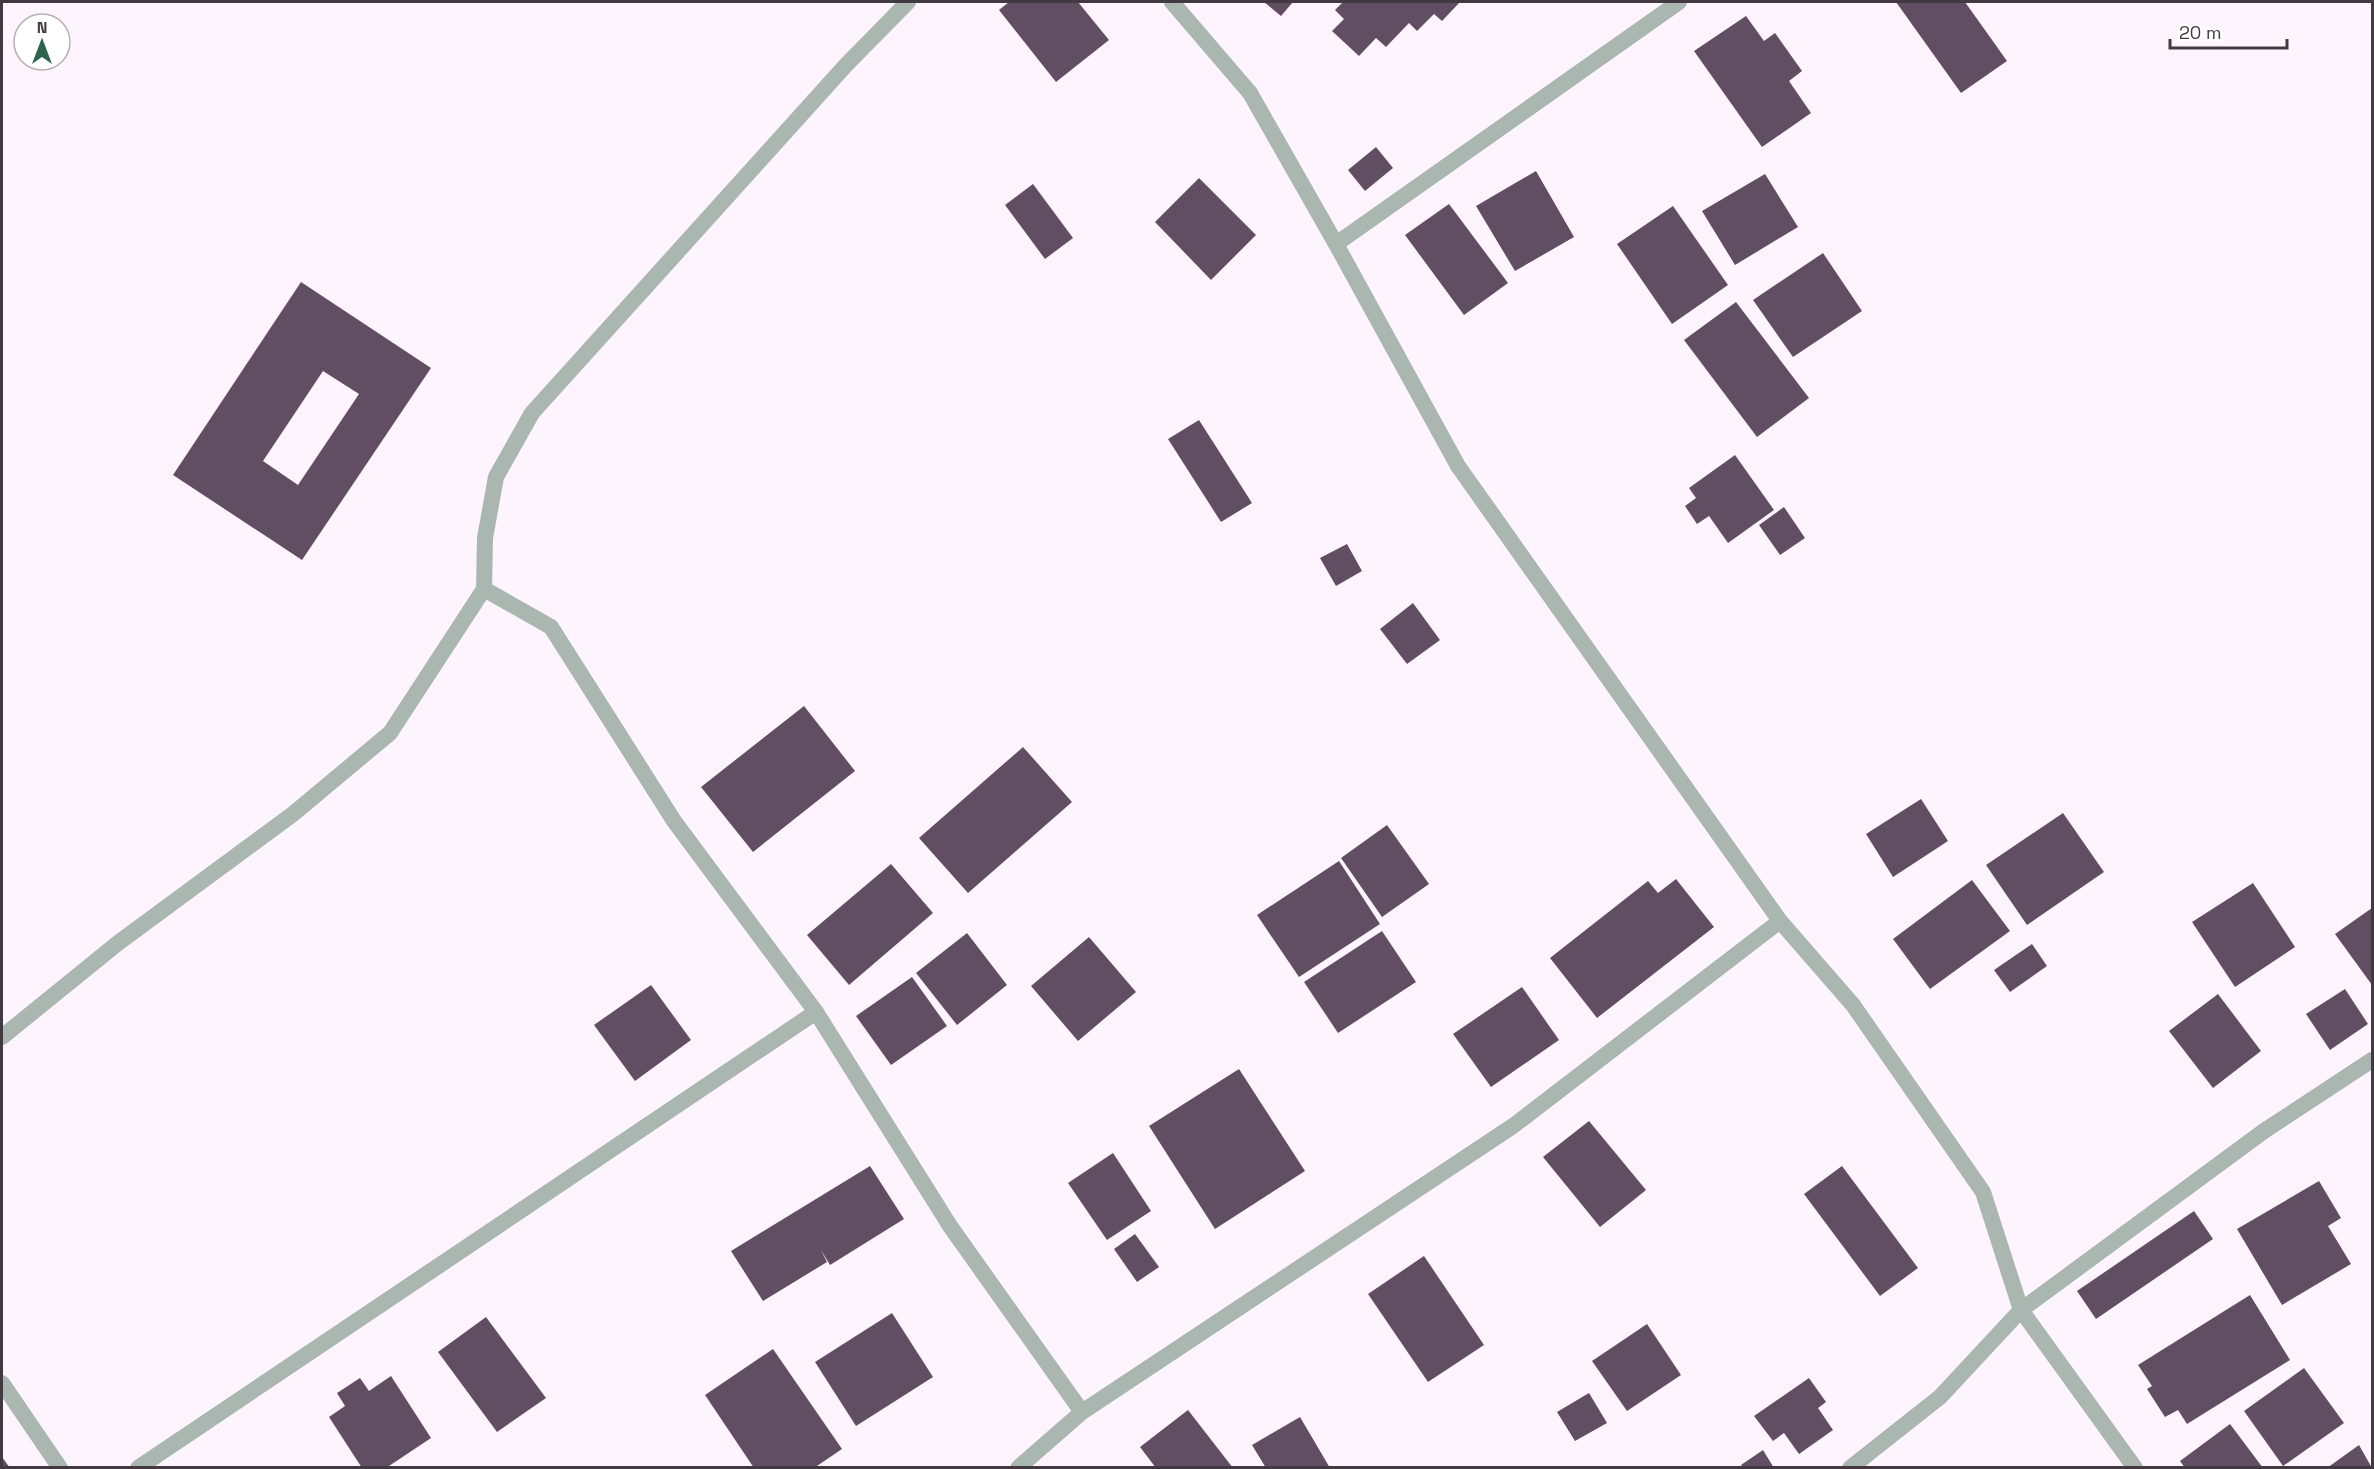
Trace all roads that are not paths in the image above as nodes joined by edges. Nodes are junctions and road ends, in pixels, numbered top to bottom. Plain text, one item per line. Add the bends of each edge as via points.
1 (908, 2) edge
2 (1172, 2) edge
3 (1679, 2) edge
4 (1336, 244) junction
5 (484, 589) junction
6 (1780, 921) junction
7 (816, 1012) junction
8 (2, 1037) edge
9 (2373, 1060) edge
10 (2021, 1310) junction
11 (2, 1383) edge
12 (1082, 1412) junction
13 (60, 1467) edge
14 (138, 1467) edge
15 (1018, 1467) edge
16 (1850, 1467) edge
17 (2135, 1467) edge

1 - 5 street via 846,65 532,413 496,477 485,538
2 - 4 street via 1250,93
3 - 4 street
4 - 6 street via 1458,466
5 - 7 street via 551,627 674,821
5 - 8 street via 390,733 293,814 118,943
6 - 10 street via 1853,1005 1983,1192
6 - 12 street via 1513,1126
7 - 12 street via 950,1226
7 - 14 street
9 - 10 street via 2264,1131
10 - 16 street via 1940,1397
10 - 17 street
11 - 13 street
12 - 15 street

